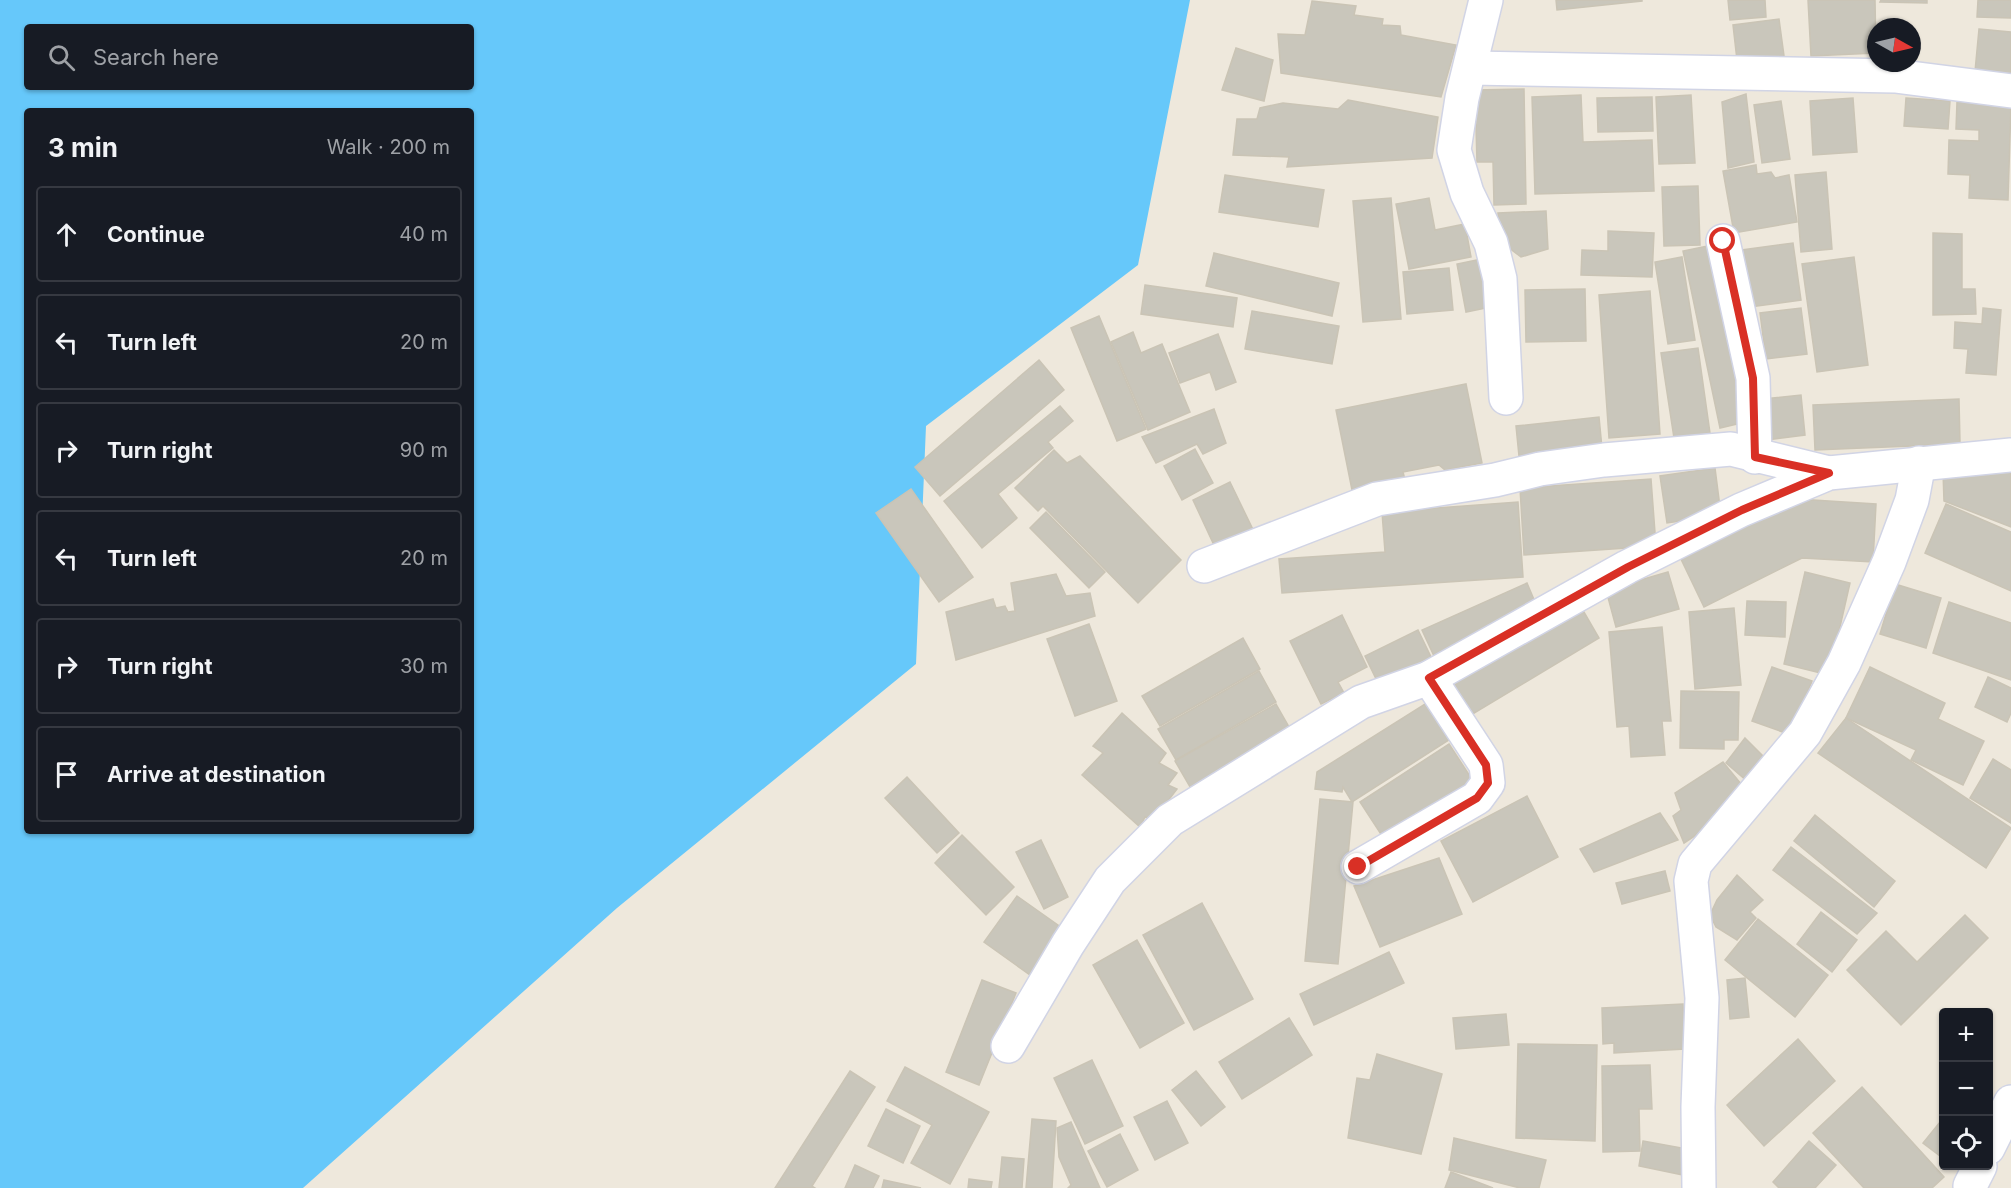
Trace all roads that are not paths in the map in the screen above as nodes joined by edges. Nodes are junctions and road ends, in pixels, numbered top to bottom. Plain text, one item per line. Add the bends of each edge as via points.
1 (1486, 0) edge
2 (1471, 68) junction
3 (2011, 91) edge
4 (1723, 241) dead end
5 (1506, 398) dead end
6 (2011, 455) edge
7 (1755, 457) junction
8 (1919, 463) junction
9 (1829, 473) junction
10 (1204, 566) dead end
11 (1429, 678) junction
12 (1358, 867) dead end
13 (1008, 1046) dead end
14 (2011, 1102) edge
15 (1993, 1140) edge
16 (1699, 1188) edge

1 - 2 street
2 - 3 street via 1895,76
2 - 5 street via 1454,150 1467,193 1491,243 1500,279
4 - 7 street via 1753,378
6 - 8 street
7 - 9 street
7 - 10 street via 1731,449 1604,460 1377,499
8 - 9 street
8 - 16 street via 1912,500 1845,663 1805,733 1695,864 1691,881 1702,998
9 - 11 street via 1742,510 1628,567
11 - 12 street via 1486,765 1488,783 1477,798
11 - 13 street via 1361,702 1170,819 1110,880
14 - 15 street

